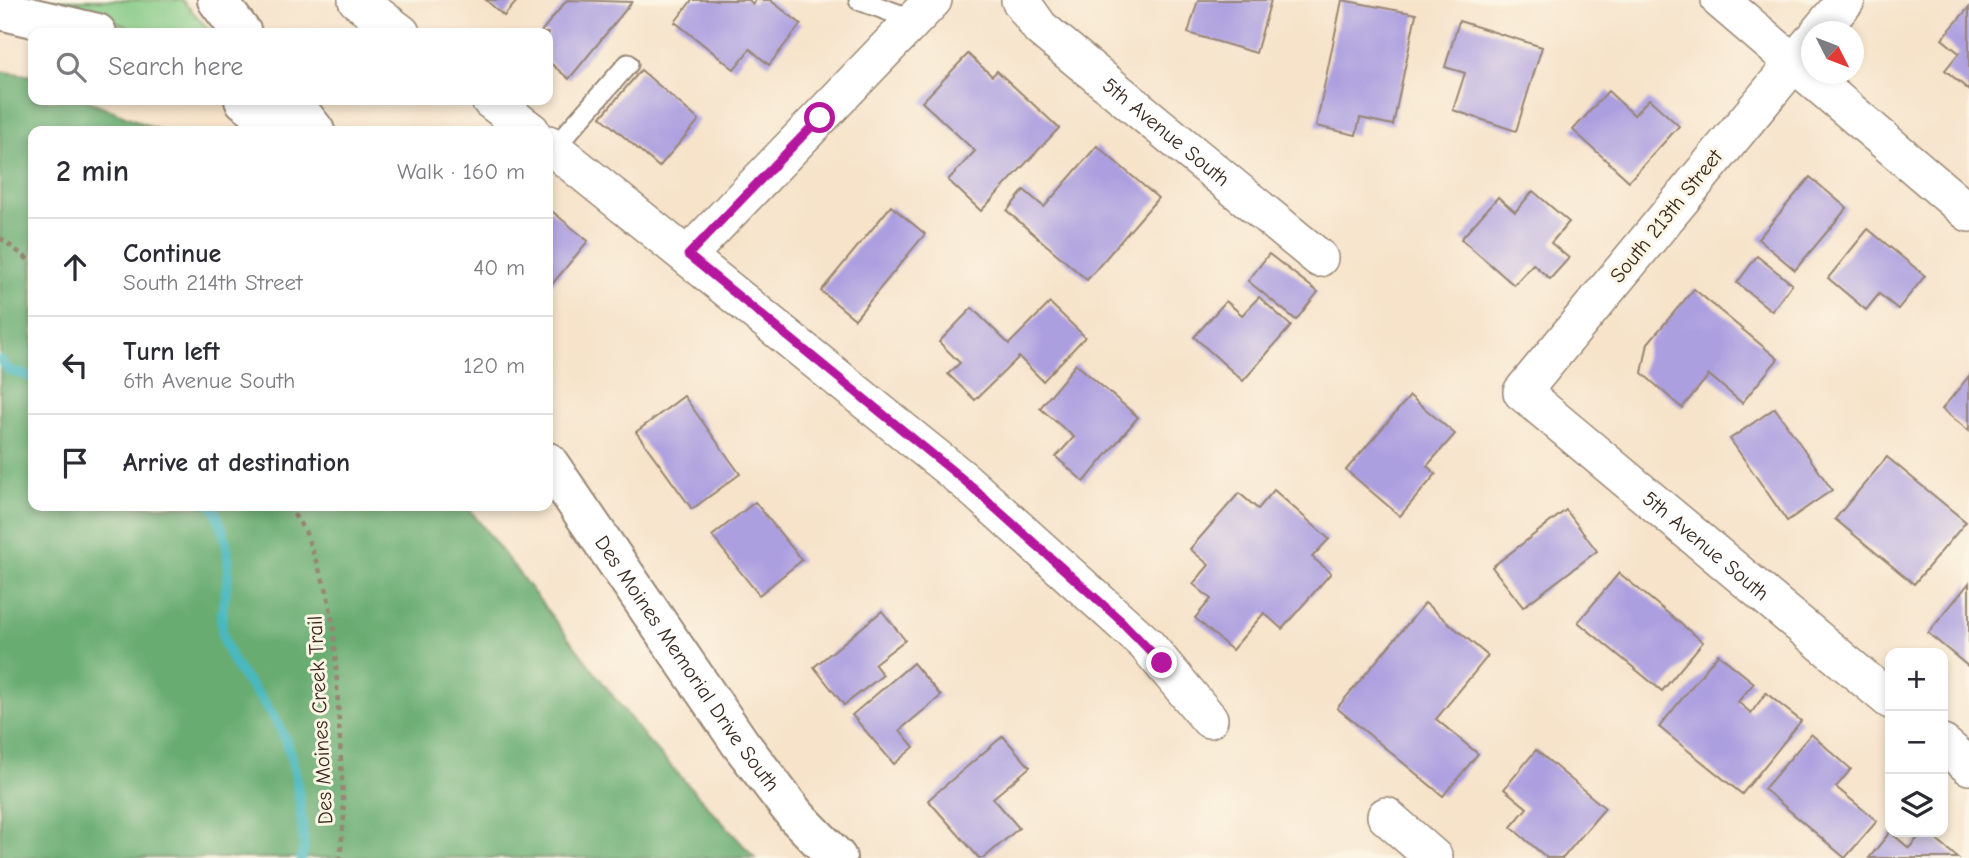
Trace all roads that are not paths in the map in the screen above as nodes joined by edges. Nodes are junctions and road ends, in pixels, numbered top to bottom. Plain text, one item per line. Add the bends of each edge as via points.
1 (217, 0) edge
2 (357, 0) edge
3 (859, 0) edge
4 (1020, 0) edge
5 (1720, 0) edge
6 (1846, 0) edge
7 (0, 10) edge
8 (924, 10) edge
9 (1828, 21) edge
10 (76, 28) edge
11 (238, 28) edge
12 (394, 28) edge
13 (1801, 51) edge
14 (1801, 53) edge
15 (628, 64) dead end
16 (1835, 84) edge
17 (251, 105) edge
18 (295, 105) edge
19 (497, 105) edge
20 (279, 126) edge
21 (311, 126) edge
22 (524, 126) edge
23 (553, 133) edge
24 (553, 148) edge
25 (1969, 213) edge
26 (688, 255) junction
27 (1319, 258) dead end
28 (1522, 392) joint
29 (553, 469) edge
30 (1885, 696) edge
31 (1209, 719) dead end
32 (1948, 748) edge
33 (1969, 766) edge
34 (1386, 816) dead end
35 (837, 858) edge
36 (1434, 858) edge

1 - 11 main road
2 - 12 street
3 - 8 lane
4 - 27 street, 5th Avenue South via 1040,28
5 - 13 street
6 - 9 street
7 - 10 main road
8 - 26 street
14 - 28 street, South 213th Street
15 - 23 lane
16 - 25 street
17 - 20 main road
18 - 21 main road
19 - 22 street
24 - 26 street
26 - 31 street via 965,481 1146,644
28 - 30 street, 5th Avenue South
29 - 35 main road, Des Moines Memorial Drive South via 740,743 796,817
32 - 33 street
34 - 36 street

